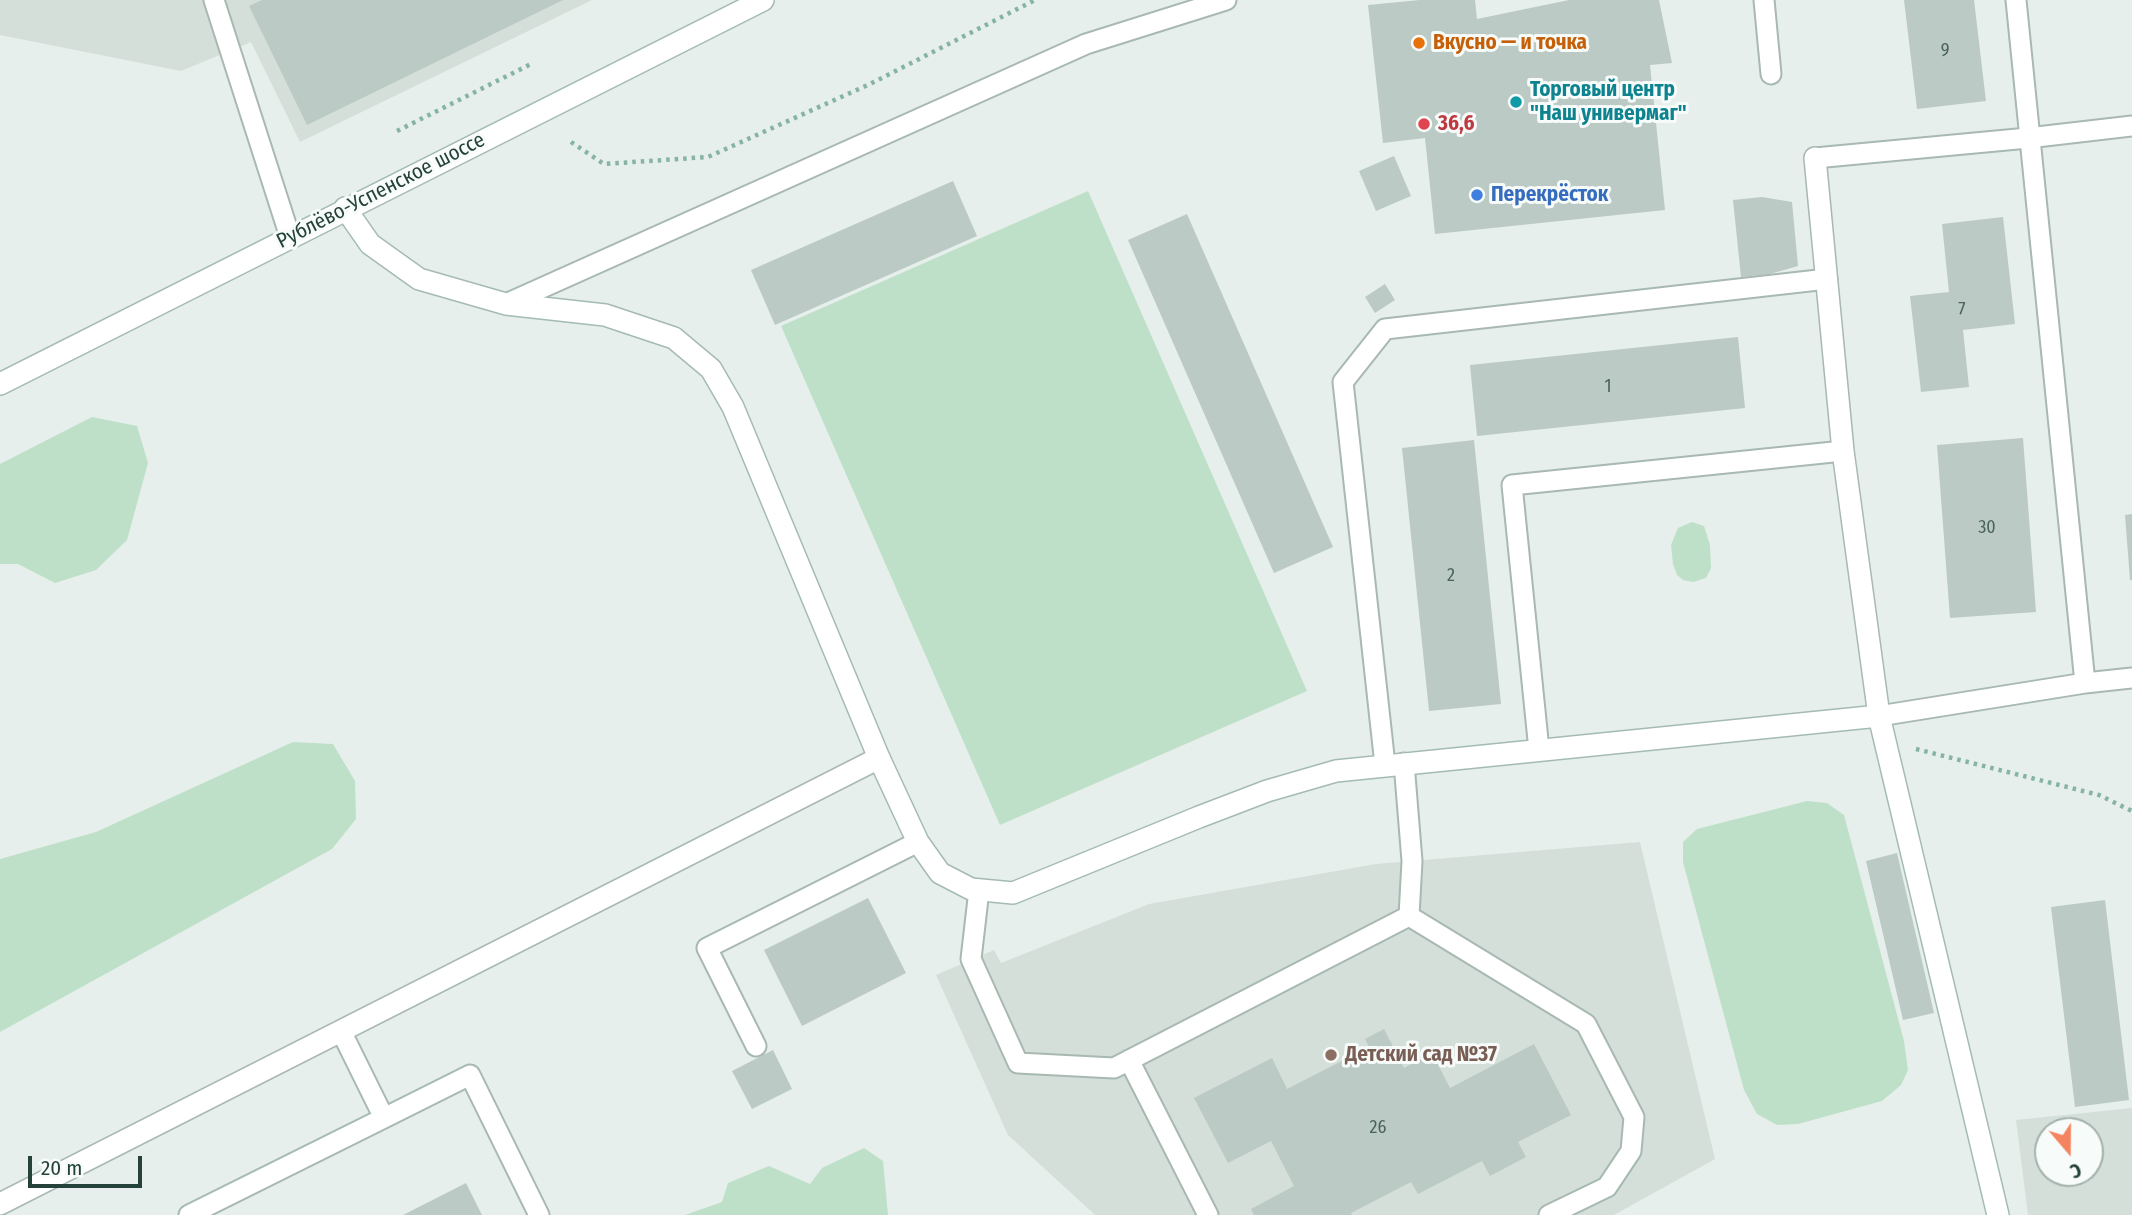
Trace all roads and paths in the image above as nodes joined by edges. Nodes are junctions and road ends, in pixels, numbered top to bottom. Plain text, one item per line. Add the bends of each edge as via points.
1 (214, 0) edge
2 (763, 0) edge
3 (1035, 0) edge
4 (1226, 0) edge
5 (1764, 0) edge
6 (2016, 0) edge
7 (531, 64) dead end
8 (1771, 74) dead end
9 (2132, 126) edge
10 (397, 131) dead end
11 (2028, 138) junction
12 (571, 142) dead end
13 (1815, 158) joint
14 (345, 208) junction
15 (290, 237) junction
16 (1827, 279) junction
17 (506, 304) junction
18 (0, 384) edge
19 (1843, 451) junction
20 (2132, 678) edge
21 (2085, 683) junction
22 (1879, 716) junction
23 (1539, 750) junction
24 (1888, 754) junction
25 (878, 758) junction
26 (1395, 764) junction
27 (2132, 811) edge
28 (918, 842) junction
29 (979, 890) junction
30 (1409, 916) junction
31 (341, 1031) junction
32 (756, 1046) dead end
33 (1129, 1060) junction
34 (384, 1118) junction
35 (0, 1204) edge
36 (189, 1215) edge
37 (539, 1215) edge
38 (1208, 1215) edge
39 (1549, 1215) edge
40 (1998, 1215) edge

1 - 15 lane
2 - 14 street, Рублёво-Успенское шоссе
3 - 12 path via 870,84 708,157 604,164
4 - 17 lane via 1086,44
5 - 8 lane
6 - 11 lane
7 - 10 path
9 - 11 lane
11 - 13 lane
11 - 21 lane
13 - 16 street
14 - 15 street, Рублёво-Успенское шоссе
14 - 17 street via 370,244 419,279
15 - 18 street, Рублёво-Успенское шоссе
16 - 19 street
16 - 26 lane via 1385,330 1343,382
17 - 25 street via 605,315 674,338 711,369 733,407
19 - 22 street
19 - 23 lane via 1512,485
20 - 21 lane
21 - 22 lane
22 - 23 street
22 - 24 street
23 - 26 street
24 - 27 path via 1915,748 2099,795
24 - 40 street
25 - 28 street
25 - 31 street
26 - 29 street via 1336,771 1266,792 1013,892
26 - 30 lane via 1412,861
28 - 29 street via 940,873
28 - 32 lane via 707,948
29 - 33 lane via 971,959 1018,1063 1114,1068
30 - 33 lane
30 - 39 lane via 1586,1024 1634,1117 1631,1152 1607,1187
31 - 34 lane
31 - 35 street
33 - 38 lane
34 - 36 lane
34 - 37 lane via 470,1076

